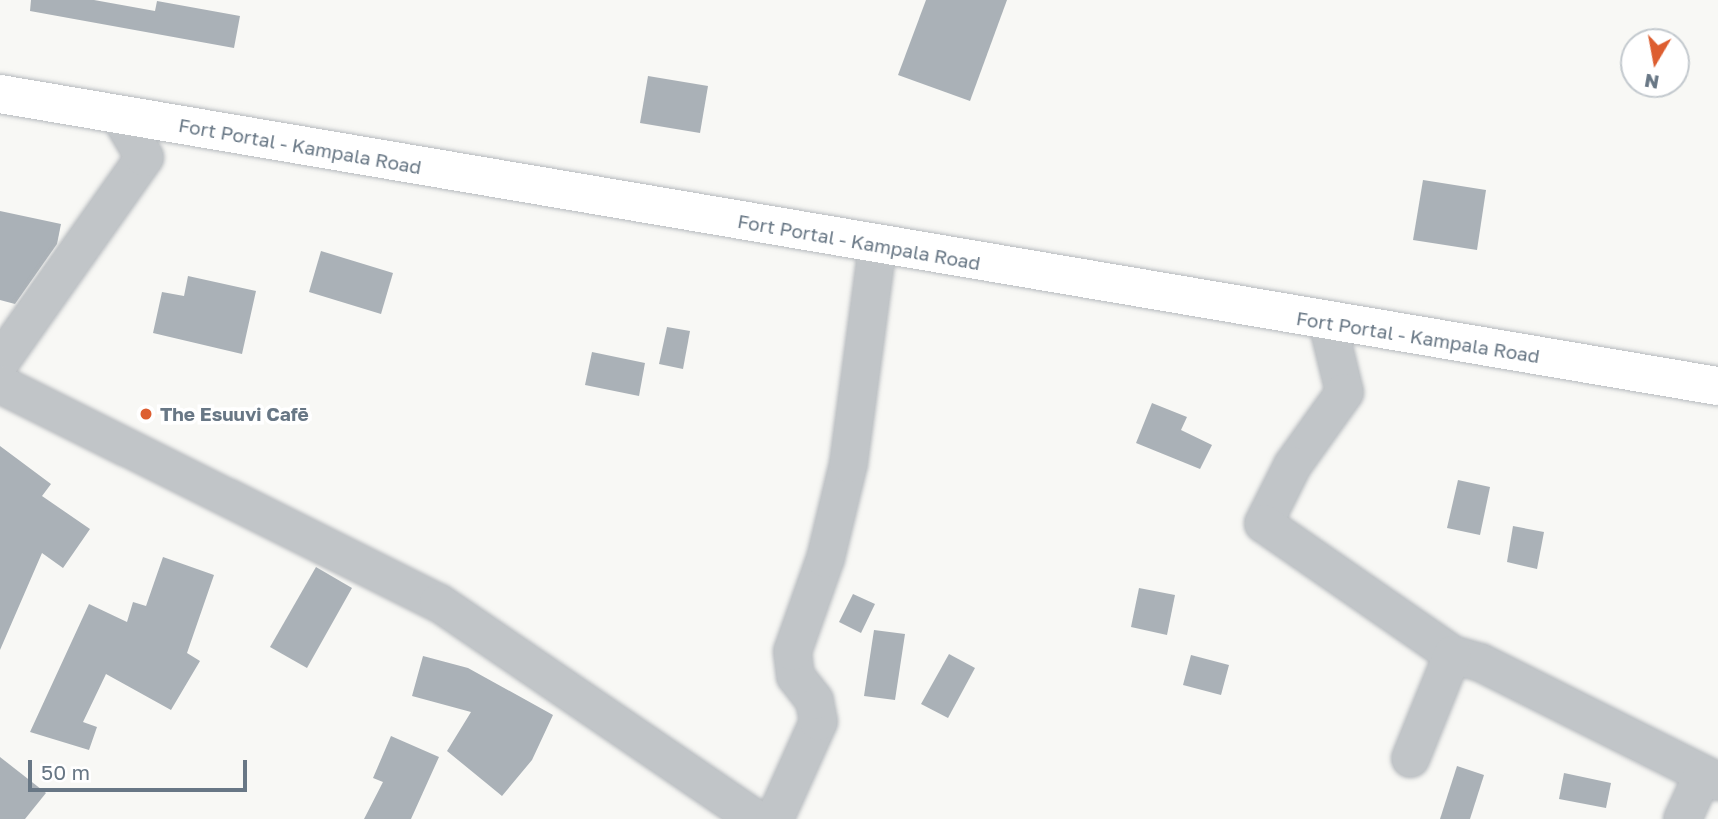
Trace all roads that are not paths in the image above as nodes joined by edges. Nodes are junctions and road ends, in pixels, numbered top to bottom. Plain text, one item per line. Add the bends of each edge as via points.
1 (0, 94) edge
2 (119, 115) junction
3 (877, 246) junction
4 (1327, 322) junction
5 (0, 361) edge
6 (0, 384) edge
7 (1718, 386) edge
8 (1452, 654) junction
9 (1410, 758) dead end
10 (1710, 778) edge
11 (756, 819) edge
12 (774, 819) edge
13 (1682, 819) edge

1 - 2 main road, Fort Portal - Kampala Road
2 - 3 main road, Fort Portal - Kampala Road
2 - 5 street via 144,156
3 - 4 main road, Fort Portal - Kampala Road
3 - 12 street via 848,463 825,558 792,651 795,676 814,700 818,721
4 - 7 main road, Fort Portal - Kampala Road
4 - 8 street via 1344,392 1292,465 1263,523
6 - 11 street via 438,602
8 - 9 street
8 - 10 street via 1480,662
10 - 13 street

